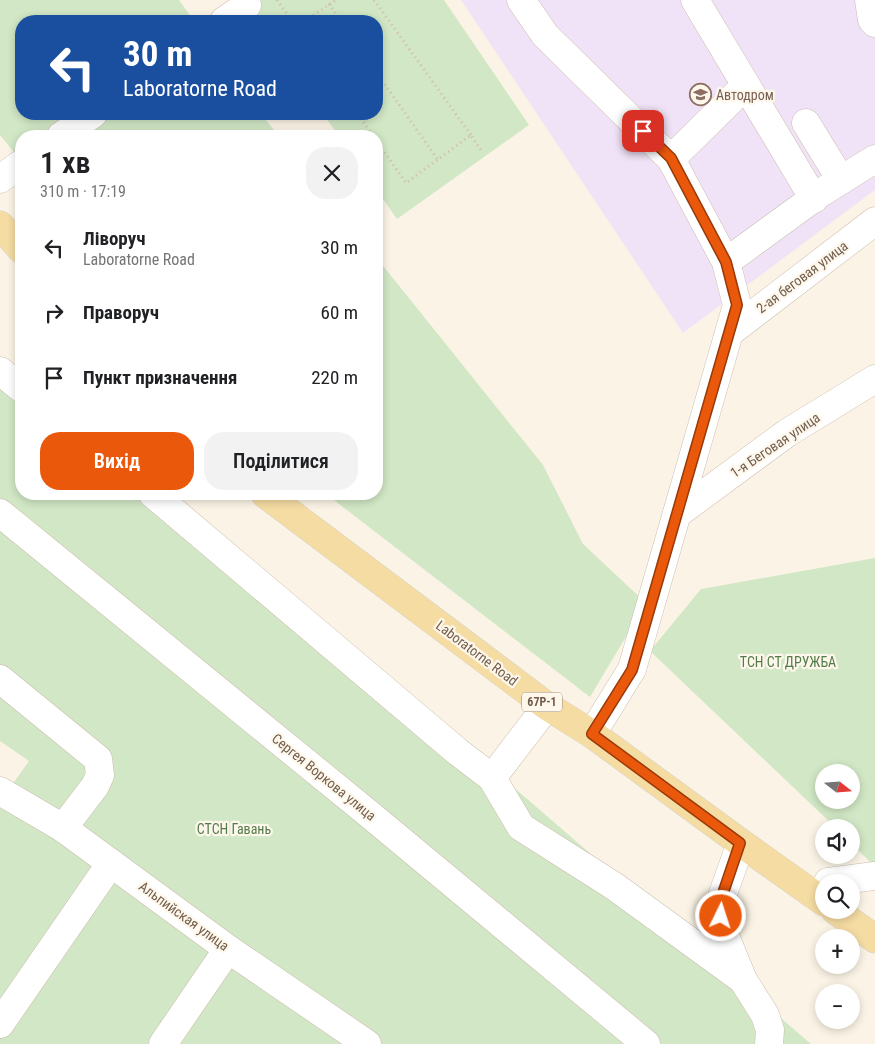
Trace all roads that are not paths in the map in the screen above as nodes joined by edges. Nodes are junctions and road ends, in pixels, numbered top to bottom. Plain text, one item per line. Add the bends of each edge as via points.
1 (521, 0) edge
2 (695, 0) edge
3 (869, 0) edge
4 (247, 5) dead end
5 (233, 15) edge
6 (875, 23) edge
7 (746, 85) junction
8 (84, 120) edge
9 (806, 123) dead end
10 (70, 130) edge
11 (671, 158) junction
12 (875, 159) edge
13 (15, 168) edge
14 (0, 179) edge
15 (841, 180) junction
16 (814, 199) junction
17 (875, 221) edge
18 (0, 226) edge
19 (15, 242) edge
20 (726, 262) junction
21 (729, 333) junction
22 (0, 371) edge
23 (875, 379) edge
24 (15, 383) edge
25 (160, 500) edge
26 (273, 500) edge
27 (0, 513) edge
28 (677, 514) junction
29 (0, 679) edge
30 (547, 706) junction
31 (592, 734) junction
32 (492, 778) junction
33 (0, 791) edge
34 (63, 828) junction
35 (740, 843) junction
36 (111, 863) junction
37 (875, 876) edge
38 (860, 878) edge
39 (812, 885) edge
40 (847, 919) edge
41 (875, 939) edge
42 (228, 949) junction
43 (743, 980) junction
44 (0, 1024) edge
45 (336, 1035) edge
46 (163, 1044) edge
47 (367, 1044) edge
48 (646, 1044) edge
49 (768, 1044) edge

1 - 11 street via 545,35
2 - 7 street
3 - 6 street
4 - 5 street
7 - 11 street
7 - 16 street
8 - 10 street
9 - 15 street
11 - 20 street
12 - 15 street
13 - 14 street
15 - 16 street
16 - 20 street
17 - 21 street, 2-ая беговая улица
18 - 19 main road
20 - 21 street via 737,305
21 - 28 street
22 - 24 street
23 - 28 street, 1-я Беговая улица via 787,433
25 - 32 street
26 - 30 main road, Laboratorne Road / 67Р-1
27 - 48 street, Сергея Воркова улица
28 - 31 street via 632,670
29 - 34 street via 98,759 100,775 95,786
30 - 31 main road, Laboratorne Road / 67Р-1
30 - 32 street
31 - 35 main road, Laboratorne Road / 67Р-1
32 - 43 street via 521,826 614,886
33 - 34 street, Альпийская улица
34 - 36 street, Альпийская улица
35 - 39 main road, Laboratorne Road / 67Р-1
35 - 43 street via 720,902 723,931
36 - 42 street, Альпийская улица
36 - 44 street
37 - 38 street
40 - 41 main road
42 - 45 street, Альпийская улица
42 - 46 street
43 - 49 street via 765,1015 770,1030
45 - 47 street, Альпийская улица

